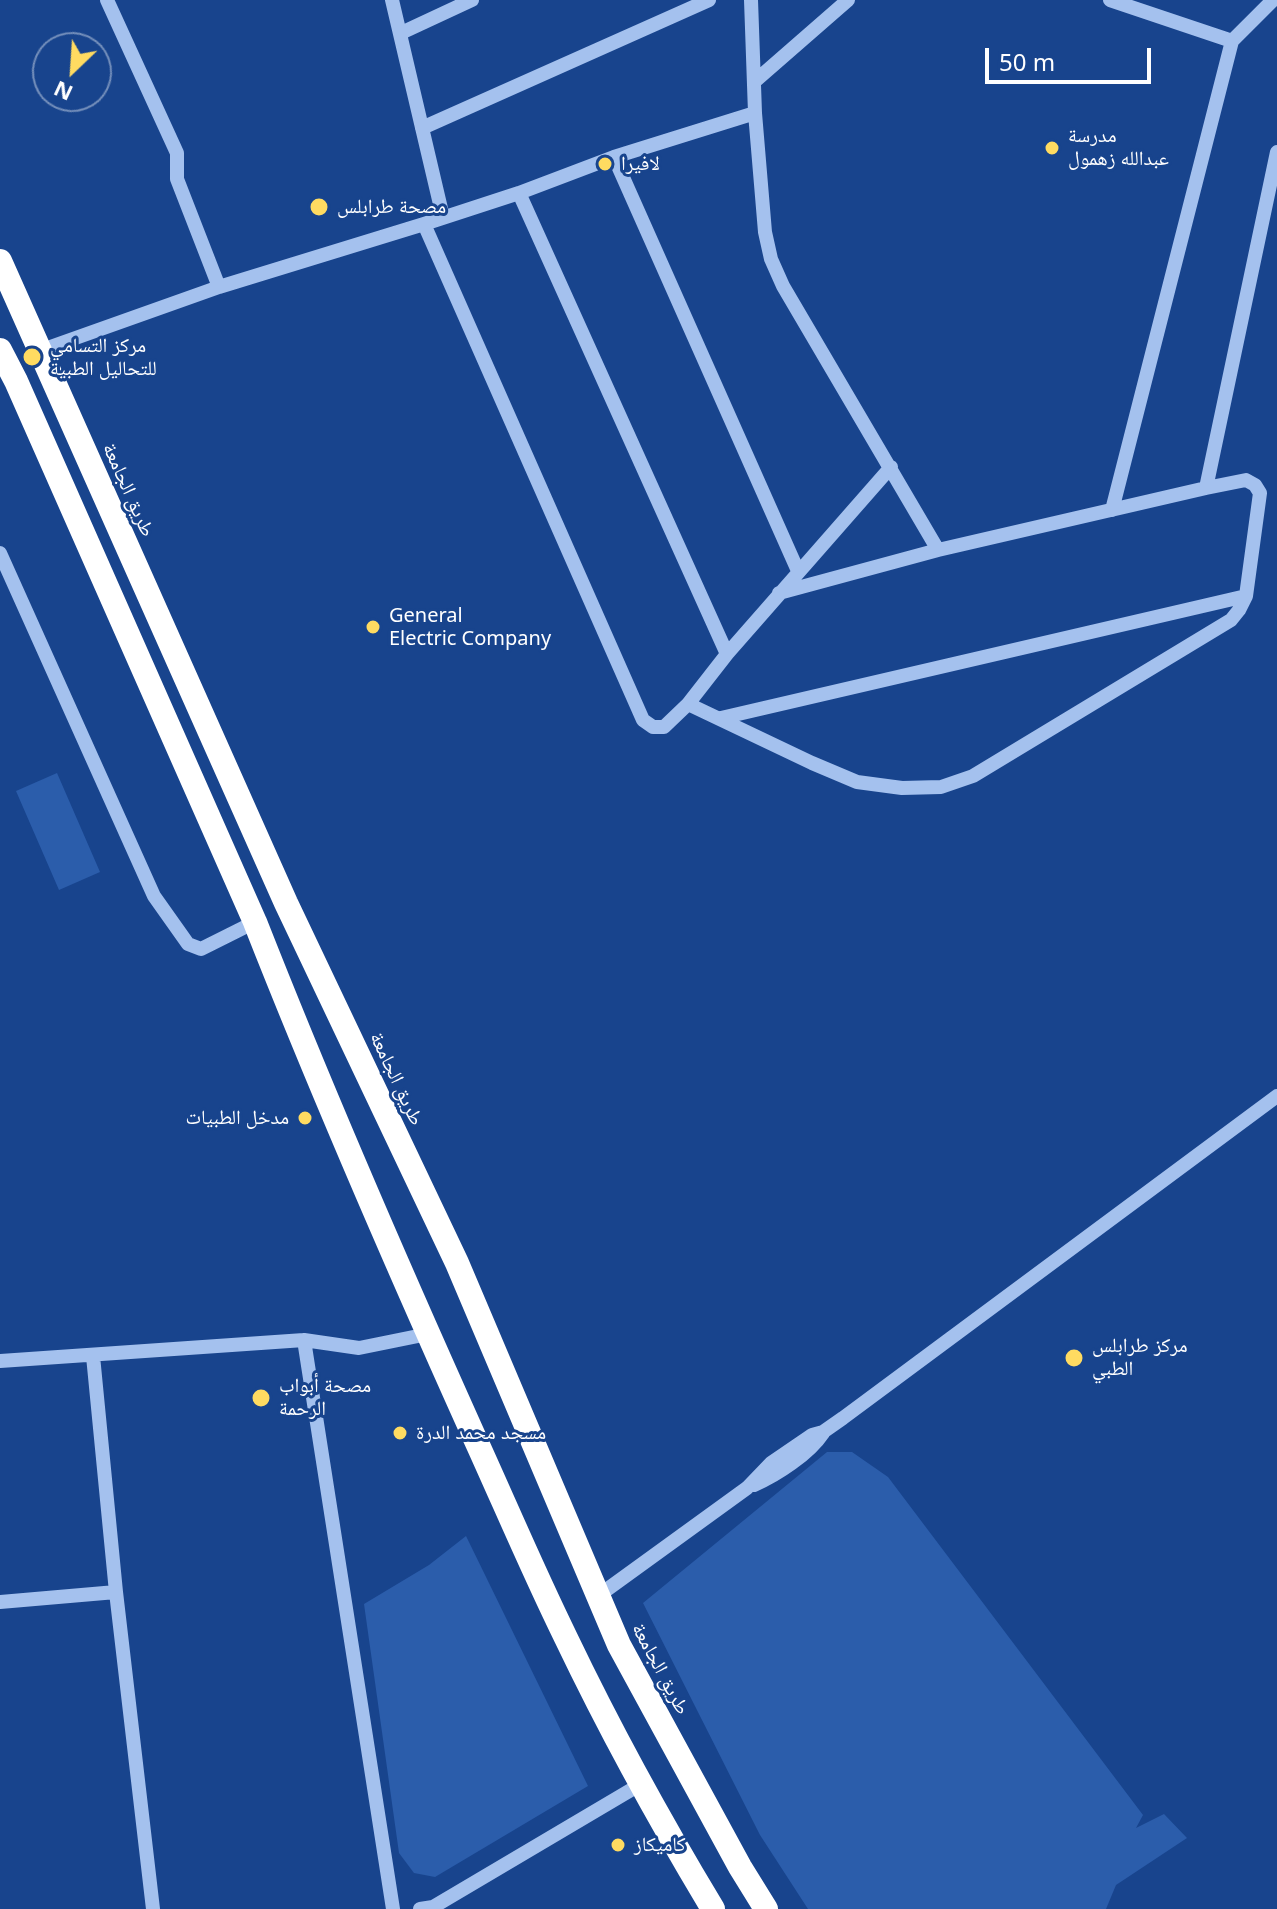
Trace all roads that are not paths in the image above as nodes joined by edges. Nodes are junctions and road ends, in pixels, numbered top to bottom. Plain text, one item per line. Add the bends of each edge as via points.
1 (107, 0) edge
2 (392, 0) edge
3 (472, 0) edge
4 (709, 0) edge
5 (751, 0) edge
6 (848, 0) edge
7 (1110, 0) edge
8 (1273, 0) edge
9 (401, 33) junction
10 (1232, 41) junction
11 (754, 82) junction
12 (755, 113) junction
13 (422, 128) junction
14 (1277, 152) edge
15 (614, 157) junction
16 (519, 193) junction
17 (443, 217) junction
18 (424, 224) junction
19 (0, 261) edge
20 (219, 287) junction
21 (0, 350) edge
22 (39, 351) junction
23 (891, 467) junction
24 (1206, 488) junction
25 (1112, 510) junction
26 (938, 550) junction
27 (0, 553) edge
28 (798, 571) junction
29 (779, 593) junction
30 (1246, 596) junction
31 (727, 654) junction
32 (688, 704) junction
33 (721, 718) junction
34 (255, 922) junction
35 (1277, 1096) edge
36 (428, 1334) junction
37 (304, 1340) junction
38 (93, 1356) junction
39 (0, 1361) edge
40 (116, 1592) junction
41 (598, 1596) junction
42 (0, 1602) edge
43 (641, 1784) junction
44 (429, 1908) edge
45 (153, 1909) edge
46 (393, 1909) edge
47 (713, 1909) edge
48 (766, 1909) edge

1 - 20 street via 177,153 177,179
2 - 9 street
3 - 9 street
4 - 13 street
5 - 11 street
6 - 11 street
7 - 10 street
8 - 10 street
9 - 13 street
10 - 25 street
11 - 12 street
12 - 15 street
12 - 23 street via 771,259
13 - 17 street
14 - 24 street
15 - 16 street
15 - 28 street
16 - 17 street
16 - 31 street
17 - 18 street
18 - 20 street
18 - 32 street via 643,720 664,727
19 - 22 highway, طريق الجامعة
20 - 22 street
21 - 34 highway
22 - 41 highway, طريق الجامعة via 286,903 457,1263
23 - 26 street
23 - 28 street
24 - 25 street
24 - 30 street via 1246,480 1260,493
25 - 26 street
26 - 29 street
27 - 34 street via 154,896 188,944 201,949
28 - 29 street
29 - 31 street
30 - 33 street
30 - 33 street via 1231,620 973,776 941,787 857,782
31 - 32 street
32 - 33 street
34 - 36 highway
35 - 41 street via 823,1432 803,1454
36 - 37 street via 359,1348
36 - 43 highway via 566,1638
37 - 38 street
37 - 46 street
38 - 39 street
38 - 40 street
40 - 42 street
40 - 45 street
41 - 48 highway, طريق الجامعة via 619,1645
43 - 44 street
43 - 47 highway

